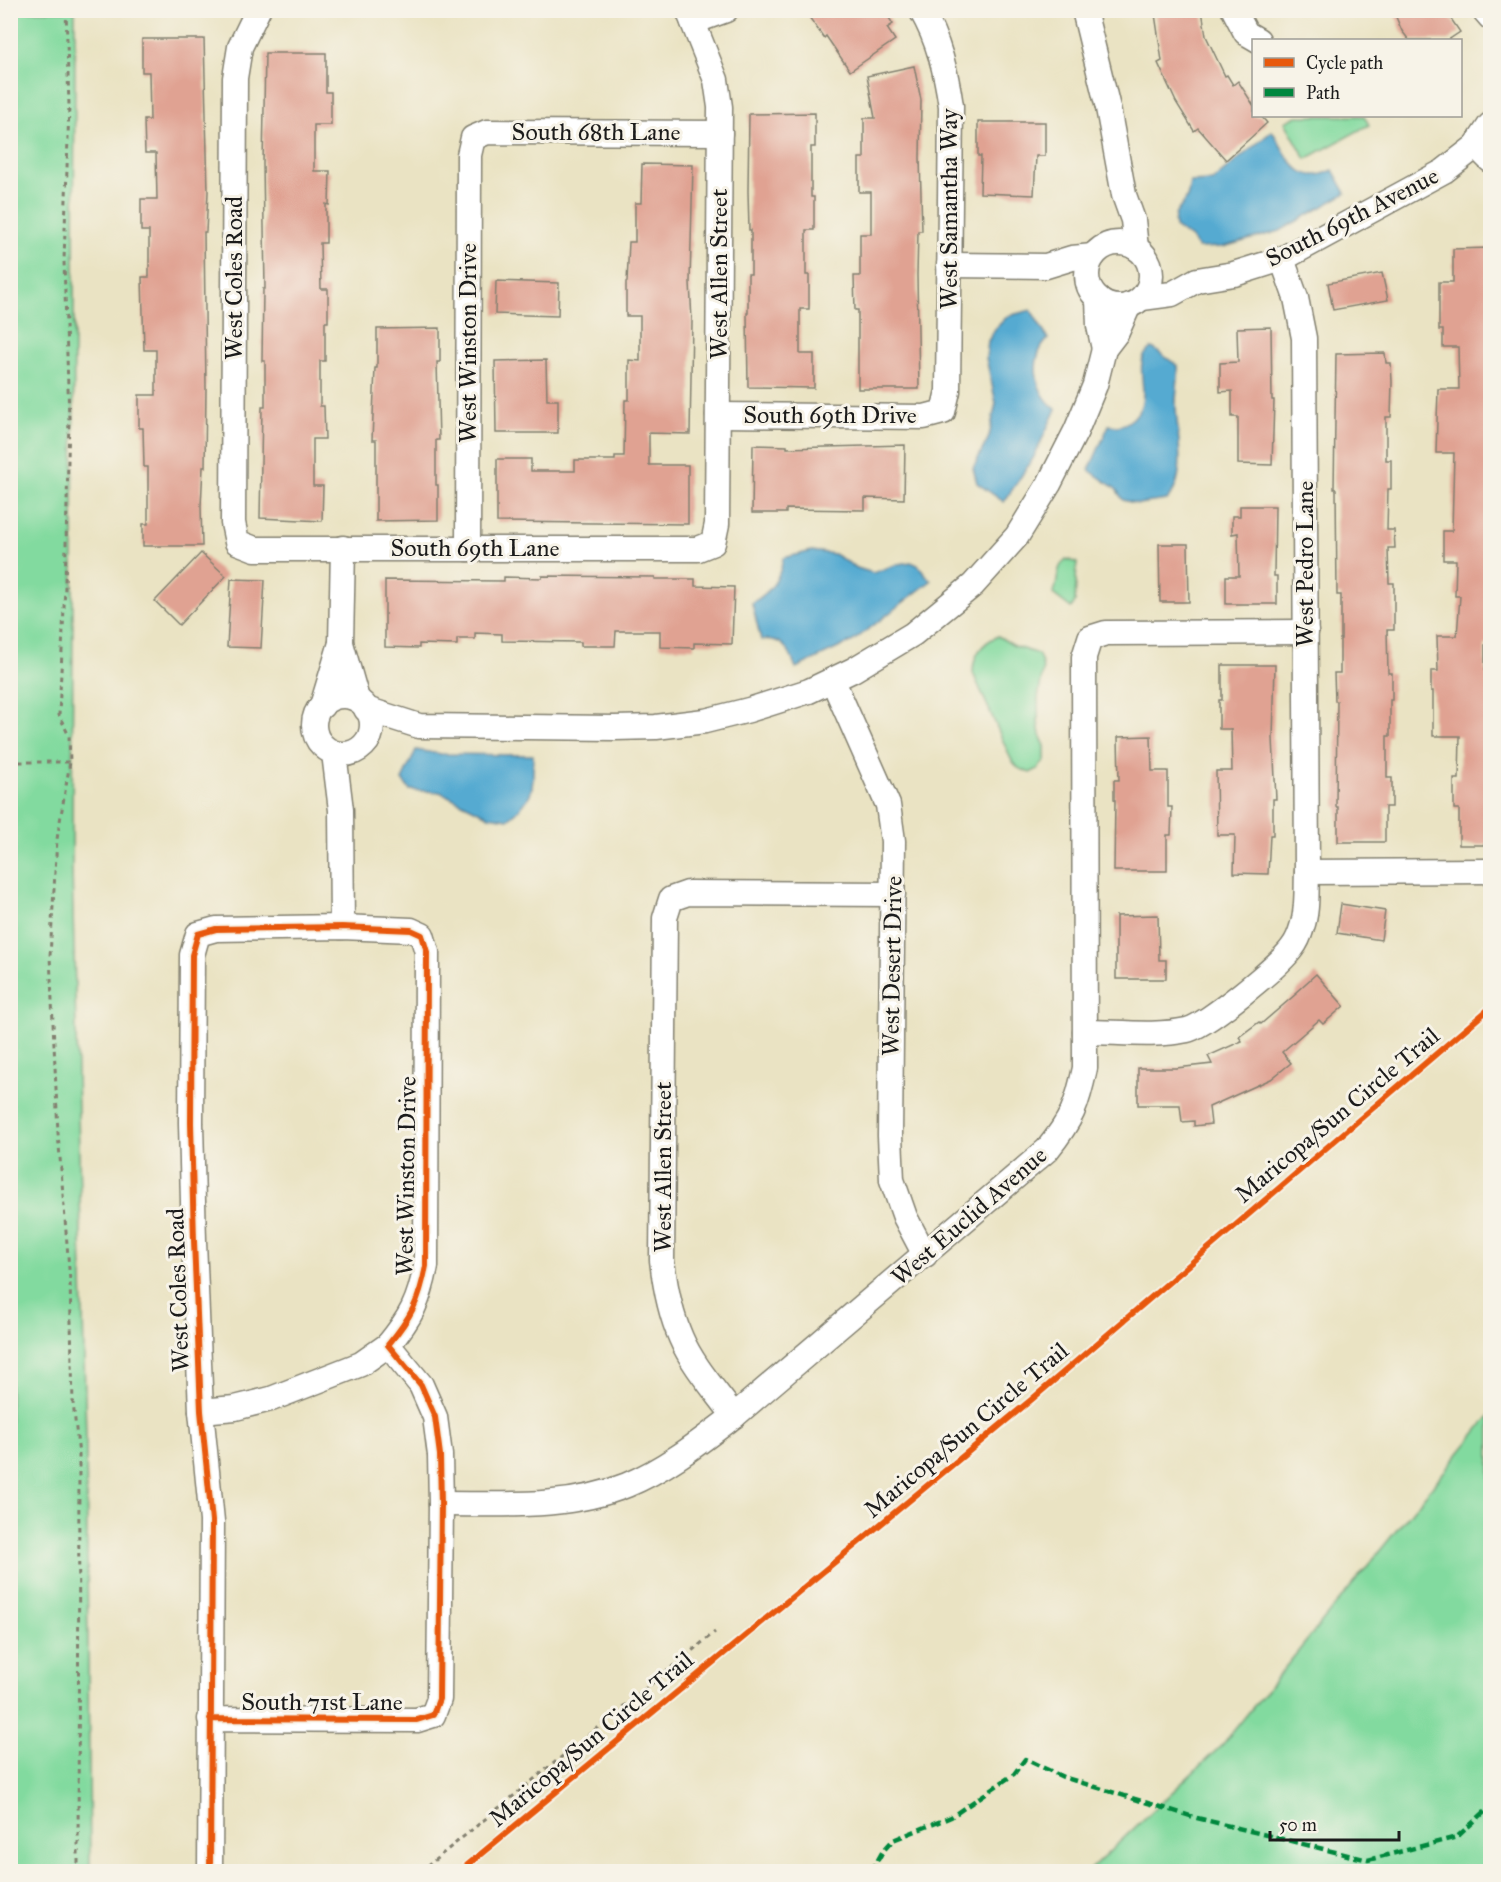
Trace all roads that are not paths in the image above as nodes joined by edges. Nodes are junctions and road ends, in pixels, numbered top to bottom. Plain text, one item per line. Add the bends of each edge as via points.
1 (726, 10) edge
2 (921, 10) edge
3 (1084, 10) edge
4 (1234, 10) edge
5 (1484, 10) edge
6 (252, 13) edge
7 (691, 16) edge
8 (1491, 17) edge
9 (1255, 39) edge
10 (1491, 124) edge
11 (720, 133) junction
12 (473, 138) joint
13 (1483, 153) edge
14 (1124, 195) junction
15 (1100, 251) junction
16 (1142, 256) junction
17 (1282, 259) junction
18 (949, 265) junction
19 (1046, 266) junction
20 (1197, 280) junction
21 (1094, 293) junction
22 (1135, 302) junction
23 (1104, 349) junction
24 (942, 412) joint
25 (718, 415) junction
26 (237, 542) joint
27 (713, 543) joint
28 (343, 548) junction
29 (468, 549) junction
30 (1306, 632) junction
31 (341, 643) junction
32 (833, 681) junction
33 (362, 704) junction
34 (322, 706) junction
35 (419, 726) junction
36 (351, 749) junction
37 (1491, 871) edge
38 (1307, 872) junction
39 (893, 894) junction
40 (342, 927) junction
41 (422, 935) joint
42 (1085, 1032) junction
43 (925, 1255) junction
44 (388, 1346) junction
45 (201, 1411) junction
46 (734, 1416) junction
47 (441, 1504) junction
48 (210, 1719) junction
49 (210, 1872) edge

1 - 7 street
2 - 18 street, West Samantha Way via 933,30 951,106
3 - 14 street
4 - 9 street via 1246,33
5 - 8 street
6 - 26 street, West Coles Road via 240,47 235,78 232,523
7 - 11 street, West Allen Street via 716,80
10 - 13 street, South 69th Avenue
11 - 12 street, South 68th Lane via 487,132
11 - 25 street, West Allen Street
12 - 29 street, West Winston Drive via 469,155
13 - 17 street, South 69th Avenue
14 - 15 street via 1117,225
14 - 16 street
15 - 16 street via 1122,243
15 - 19 street
15 - 21 street via 1087,276
16 - 20 street via 1172,274
16 - 22 street via 1151,280
17 - 20 street, South 69th Avenue via 1234,274
17 - 30 street, West Pedro Lane via 1296,298 1304,338
18 - 19 street
18 - 24 street, West Samantha Way via 948,391
19 - 21 street
20 - 22 street via 1172,294
21 - 22 street via 1113,307
21 - 23 street
22 - 23 street
23 - 32 street via 1095,385 1076,431 1017,536 973,585 913,634
24 - 25 street, South 69th Drive via 924,417
25 - 27 street, West Allen Street via 717,524
26 - 28 street, South 69th Lane via 255,549
27 - 29 street, South 69th Lane via 698,549
28 - 29 street, South 69th Lane
28 - 31 street
30 - 38 street, West Pedro Lane
30 - 42 street, West Euclid Avenue via 1106,633 1090,638 1084,657
31 - 33 street
31 - 34 street
32 - 35 street via 749,710 656,727
32 - 39 street, West Desert Drive via 888,804
33 - 34 street via 348,696 338,696
33 - 35 street
33 - 36 street via 372,722 371,732
34 - 36 street via 314,723 319,741 325,748
35 - 36 street
36 - 40 street via 340,810
37 - 38 street
38 - 42 street via 1302,928 1292,948 1210,1020 1190,1030 1171,1033
39 - 43 street, West Desert Drive via 892,1180 905,1217
39 - 46 street, West Allen Street via 687,893 670,899 665,918 662,1260 667,1297 681,1339
40 - 41 street, West Coles Road via 411,930
40 - 45 street, West Coles Road via 216,929 198,934 192,955 191,1123
41 - 44 street, West Winston Drive via 427,952 426,1266 416,1304
42 - 43 street, West Euclid Avenue via 1085,1068 1078,1102 1065,1128 1047,1150
43 - 46 street, West Euclid Avenue
44 - 45 street, West Winston Drive via 361,1364 271,1399
44 - 47 street via 422,1385 435,1417
45 - 48 street, West Coles Road via 212,1521
46 - 47 street, West Euclid Avenue via 659,1468 597,1495 534,1504
47 - 48 street, South 71st Lane via 439,1699 434,1715 417,1720
48 - 49 street, West Coles Road

